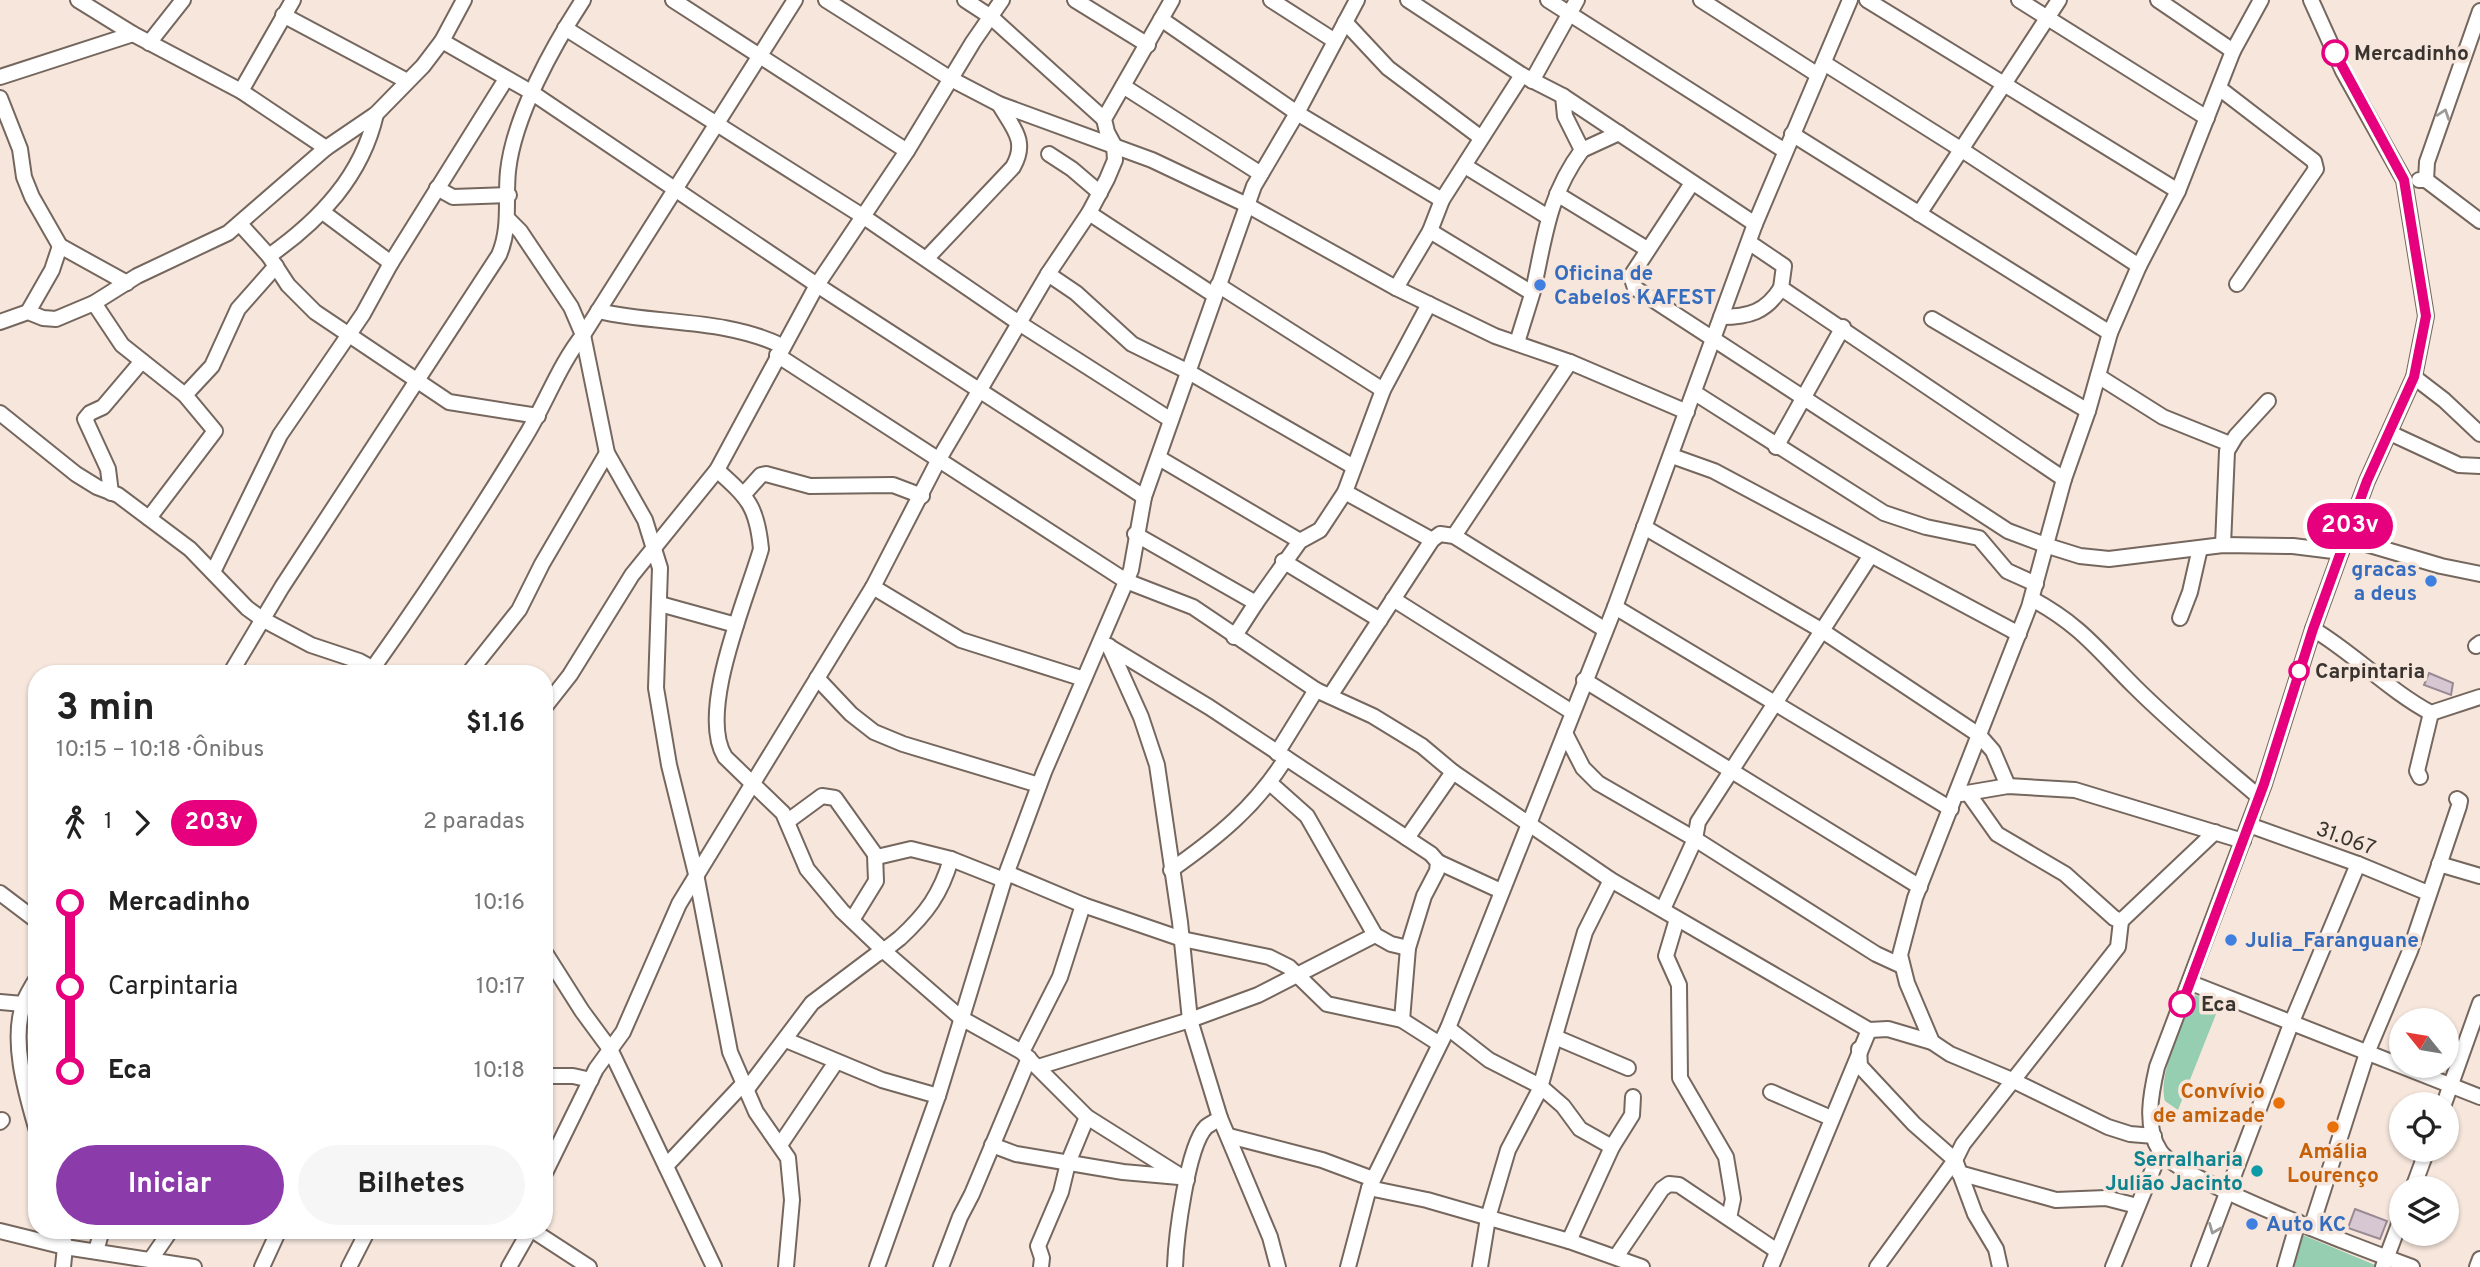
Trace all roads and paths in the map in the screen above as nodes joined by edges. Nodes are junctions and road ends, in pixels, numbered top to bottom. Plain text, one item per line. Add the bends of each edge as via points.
1 (78, 0) edge
2 (183, 0) edge
3 (293, 0) edge
4 (464, 0) edge
5 (583, 0) edge
6 (673, 0) edge
7 (795, 0) edge
8 (825, 0) edge
9 (965, 0) edge
10 (1002, 0) edge
11 (1074, 0) edge
12 (1172, 0) edge
13 (1271, 0) edge
14 (1357, 0) edge
15 (1408, 0) edge
16 (1548, 0) edge
17 (1577, 0) edge
18 (1701, 0) edge
19 (1867, 0) edge
20 (2020, 0) edge
21 (2059, 0) edge
22 (2158, 0) edge
23 (2262, 0) edge
24 (2312, 0) edge
25 (1844, 2) edge
26 (2480, 11) edge
27 (1569, 13) junction
28 (284, 15) junction
29 (991, 17) junction
30 (2047, 18) junction
31 (1161, 19) junction
32 (1345, 22) junction
33 (565, 28) junction
34 (133, 34) junction
35 (442, 41) junction
36 (1335, 41) junction
37 (149, 43) junction
38 (1148, 45) junction
39 (2233, 51) junction
40 (758, 57) junction
41 (1821, 69) junction
42 (0, 77) edge
43 (1527, 78) junction
44 (506, 79) junction
45 (951, 79) junction
46 (407, 80) junction
47 (2004, 84) junction
48 (1123, 86) junction
49 (2219, 88) junction
50 (241, 91) junction
51 (531, 92) junction
52 (1563, 96) junction
53 (0, 98) edge
54 (999, 104) junction
55 (1297, 113) junction
56 (376, 114) junction
57 (2207, 118) junction
58 (1104, 119) junction
59 (717, 123) junction
60 (1619, 133) junction
61 (1792, 134) junction
62 (1480, 137) junction
63 (1114, 145) junction
64 (326, 148) junction
65 (1582, 150) junction
66 (1962, 150) junction
67 (907, 151) junction
68 (1785, 151) junction
69 (1049, 154) dead end
70 (1465, 166) junction
71 (1261, 174) junction
72 (2404, 180) junction
73 (2426, 180) junction
74 (1692, 183) junction
75 (437, 188) junction
76 (675, 188) junction
77 (2178, 191) junction
78 (1100, 193) junction
79 (1557, 194) junction
80 (509, 195) junction
81 (1442, 200) junction
82 (1247, 205) junction
83 (324, 213) junction
84 (1089, 213) junction
85 (1919, 214) junction
86 (864, 217) junction
87 (1548, 217) junction
88 (508, 219) junction
89 (2480, 222) edge
90 (240, 224) junction
91 (1755, 225) junction
92 (1430, 231) junction
93 (1750, 243) junction
94 (60, 246) junction
95 (1647, 249) junction
96 (927, 258) junction
97 (273, 261) junction
98 (390, 263) junction
99 (2139, 266) junction
100 (1048, 274) junction
101 (127, 283) junction
102 (2237, 284) dead end
103 (817, 285) junction
104 (1396, 288) junction
105 (1781, 288) junction
106 (1216, 290) junction
107 (1532, 293) junction
108 (94, 303) junction
109 (1429, 304) junction
110 (598, 311) junction
111 (28, 312) junction
112 (1721, 317) junction
113 (1932, 319) dead end
114 (0, 322) edge
115 (1019, 323) junction
116 (1843, 327) junction
117 (2110, 333) junction
118 (349, 335) junction
119 (583, 335) junction
120 (1713, 336) junction
121 (1517, 343) junction
122 (780, 351) junction
123 (142, 361) junction
124 (1570, 362) junction
125 (1187, 371) junction
126 (2098, 376) junction
127 (2414, 377) junction
128 (419, 380) junction
129 (1383, 390) junction
130 (981, 391) junction
131 (1695, 393) junction
132 (185, 395) junction
133 (1803, 395) junction
134 (2268, 401) dead end
135 (2088, 411) junction
136 (1687, 412) junction
137 (0, 413) edge
138 (538, 416) junction
139 (1171, 420) junction
140 (2390, 433) junction
141 (2480, 434) edge
142 (2230, 444) junction
143 (1776, 447) junction
144 (607, 453) junction
145 (1672, 456) junction
146 (1159, 458) junction
147 (939, 459) junction
148 (1354, 467) junction
149 (2480, 467) edge
150 (717, 470) junction
151 (2064, 479) junction
152 (1345, 492) junction
153 (111, 493) junction
154 (744, 494) junction
155 (922, 496) junction
156 (1144, 497) junction
157 (149, 518) junction
158 (1992, 520) junction
159 (1644, 527) junction
160 (1135, 534) junction
161 (1454, 536) junction
162 (1979, 538) junction
163 (2346, 538) junction
164 (1432, 540) junction
165 (1300, 541) junction
166 (2224, 545) junction
167 (2048, 546) junction
168 (2200, 548) junction
169 (654, 549) junction
170 (2341, 552) junction
171 (1871, 555) junction
172 (1283, 561) junction
173 (213, 572) junction
174 (2480, 574) edge
175 (1126, 581) junction
176 (2036, 584) junction
177 (873, 587) junction
178 (1393, 599) junction
179 (2032, 599) junction
180 (1256, 603) junction
181 (660, 604) junction
182 (1615, 607) junction
183 (262, 618) junction
184 (2180, 618) dead end
185 (1380, 620) junction
186 (736, 625) junction
187 (1604, 629) junction
188 (2313, 629) junction
189 (1821, 630) junction
190 (2019, 634) junction
191 (1234, 636) junction
192 (1106, 643) junction
193 (235, 665) edge
194 (366, 665) edge
195 (381, 665) edge
196 (475, 665) edge
197 (817, 678) junction
198 (1084, 679) junction
199 (1584, 680) junction
200 (1315, 691) junction
201 (1330, 696) junction
202 (553, 697) edge
203 (2480, 697) edge
204 (1775, 705) junction
205 (1572, 712) junction
206 (2431, 713) junction
207 (1564, 733) junction
208 (1979, 735) junction
209 (1282, 756) junction
210 (1452, 772) junction
211 (1731, 772) junction
212 (2420, 777) dead end
213 (1270, 783) junction
214 (753, 784) junction
215 (1040, 785) junction
216 (2008, 786) junction
217 (2259, 797) junction
218 (1958, 799) junction
219 (2457, 799) dead end
220 (788, 821) junction
221 (1530, 825) junction
222 (2249, 825) junction
223 (2215, 832) junction
224 (1407, 838) junction
225 (1695, 839) junction
226 (2243, 841) junction
227 (875, 855) junction
228 (951, 859) junction
229 (1438, 862) junction
230 (2358, 864) junction
231 (2439, 864) junction
232 (1171, 870) junction
233 (696, 874) junction
234 (1005, 876) junction
235 (2480, 876) edge
236 (1611, 880) junction
237 (1920, 887) junction
238 (1501, 891) junction
239 (0, 893) edge
240 (2428, 893) junction
241 (1083, 905) junction
242 (1663, 909) junction
243 (28, 914) edge
244 (1677, 919) junction
245 (852, 920) junction
246 (2121, 921) junction
247 (1376, 934) junction
248 (1182, 939) junction
249 (1408, 948) junction
250 (884, 951) junction
251 (553, 966) edge
252 (1902, 966) junction
253 (1297, 975) junction
254 (2191, 983) junction
255 (28, 995) edge
256 (0, 1002) edge
257 (2480, 1003) edge
258 (23, 1004) junction
259 (961, 1018) junction
260 (1191, 1020) junction
261 (1402, 1020) junction
262 (2291, 1024) junction
263 (1448, 1028) junction
264 (1869, 1030) junction
265 (1555, 1037) junction
266 (786, 1040) junction
267 (1932, 1042) junction
268 (1438, 1043) junction
269 (610, 1049) junction
270 (1859, 1049) junction
271 (2367, 1053) junction
272 (1030, 1059) junction
273 (836, 1062) junction
274 (1628, 1068) dead end
275 (553, 1076) edge
276 (591, 1080) junction
277 (2012, 1080) junction
278 (746, 1086) junction
279 (1540, 1086) junction
280 (2451, 1086) junction
281 (28, 1091) edge
282 (1771, 1092) dead end
283 (2449, 1092) edge
284 (938, 1096) junction
285 (1633, 1097) dead end
286 (2480, 1097) edge
287 (1087, 1117) junction
288 (1220, 1118) junction
289 (1831, 1118) junction
290 (1229, 1136) junction
291 (2154, 1136) junction
292 (780, 1145) junction
293 (992, 1145) junction
294 (1612, 1147) junction
295 (2160, 1152) junction
296 (553, 1157) edge
297 (1068, 1163) junction
298 (666, 1166) junction
299 (1957, 1166) junction
300 (1185, 1178) junction
301 (1371, 1183) junction
302 (2229, 1191) junction
303 (2137, 1206) junction
304 (1488, 1218) junction
305 (1729, 1218) junction
306 (2305, 1225) junction
307 (0, 1231) edge
308 (28, 1238) edge
309 (32, 1239) edge
310 (64, 1239) edge
311 (102, 1239) edge
312 (165, 1239) edge
313 (275, 1239) edge
314 (364, 1239) edge
315 (526, 1239) edge
316 (545, 1239) edge
317 (1569, 1241) junction
318 (65, 1247) junction
319 (1777, 1251) junction
320 (102, 1257) edge
321 (151, 1259) junction
322 (2480, 1259) edge
323 (1620, 1261) edge
324 (2385, 1262) edge
325 (63, 1267) edge
326 (194, 1267) edge
327 (262, 1267) edge
328 (349, 1267) edge
329 (509, 1267) edge
330 (589, 1267) edge
331 (714, 1267) edge
332 (786, 1267) edge
333 (877, 1267) edge
334 (941, 1267) edge
335 (1041, 1267) edge
336 (1175, 1267) edge
337 (1279, 1267) edge
338 (1348, 1267) edge
339 (1480, 1267) edge
340 (1642, 1267) edge
341 (1771, 1267) edge
342 (1877, 1267) edge
343 (2000, 1267) edge
344 (2113, 1267) edge
345 (2199, 1267) edge
346 (2285, 1267) edge
347 (2412, 1267) edge
348 (2477, 1267) edge

1 - 34 street
2 - 37 street
3 - 28 street
4 - 35 street
5 - 33 street
6 - 40 street
7 - 40 street
8 - 45 street
9 - 29 street
10 - 29 street
11 - 38 street
12 - 31 street
13 - 36 street
14 - 32 street
15 - 43 street
16 - 27 street
17 - 27 street
18 - 41 street
19 - 47 street
20 - 30 street
21 - 30 street
22 - 39 street
23 - 39 street
24 - 72 street via 2343,71
25 - 41 street
73 -> 26 street via 2427,162
27 - 43 street
27 - 68 street
28 - 46 street
28 - 50 street
29 - 45 street
29 - 58 street
30 - 47 street
30 - 57 street
31 - 38 street
31 - 55 street
32 - 36 street
32 - 62 street via 1388,68
33 - 51 street
33 - 59 street
34 - 37 street
34 - 42 street
35 - 44 street
35 - 46 street
36 - 55 street
37 - 50 street
38 - 48 street
39 - 49 street
40 - 59 street
40 - 67 street
41 - 61 street
41 - 66 street
43 - 52 street
43 - 62 street
44 - 51 street
44 - 75 street
45 - 54 street
45 - 67 street
46 - 56 street
47 - 66 street
47 - 77 street
48 - 58 street
48 - 71 street
49 - 57 street
49 - 102 street via 2314,161 2316,169
50 - 64 street
51 - 76 street
51 - 80 street via 508,171
52 - 60 street
52 - 65 street via 1565,116
53 - 94 street via 32,197
54 - 63 street
54 - 96 street via 1019,139 1021,153
55 - 71 street
55 - 81 street
56 - 64 street
56 - 83 street via 366,144
57 - 77 street
58 - 63 street
59 - 76 street
59 - 86 street
60 - 65 street
60 - 74 street
61 - 68 street
61 - 85 street
62 - 70 street
63 - 78 street via 1115,160
63 - 82 street
64 - 90 street
65 - 79 street
66 - 85 street
66 - 99 street
67 - 86 street
68 - 91 street
69 - 78 street
70 - 81 street
70 - 87 street
71 - 82 street
72 - 73 street
72 - 127 street via 2426,316
73 - 89 street
74 - 91 street
74 - 95 street
75 - 80 street via 453,197
75 - 98 street
76 - 103 street
76 - 110 street
77 - 99 street
78 - 84 street
79 - 87 street
79 - 95 street
80 - 88 street
81 - 92 street
82 - 104 street
82 - 106 street
83 - 97 street
83 - 98 street
84 - 100 street
84 - 106 street
85 - 117 street
86 - 96 street
86 - 103 street
87 - 107 street
88 - 119 street via 571,307
88 - 128 street via 499,256
90 - 97 street
90 - 101 street
91 - 93 street
92 - 104 street
92 - 107 street
93 - 105 street via 1784,266
93 - 112 street
94 - 101 street
94 - 111 street
95 - 120 street via 1631,276 1635,288
96 - 115 street
97 - 118 street via 288,285 315,312
97 - 132 street via 237,309 212,366
98 - 118 street
99 - 117 street
100 - 115 street
100 - 125 street via 1132,344
101 - 108 street
103 - 122 street
103 - 130 street
104 - 109 street
105 - 112 street via 1772,302 1757,312
105 - 116 street
106 - 125 street
106 - 129 street
107 - 121 street
108 - 111 street via 56,318
108 - 123 street via 117,339
109 - 121 street
109 - 129 street
110 - 119 street
110 - 122 street via 735,329
111 - 114 street
112 - 120 street
113 - 135 street
115 - 130 street
115 - 139 street
116 - 133 street
116 - 151 street
117 - 126 street
118 - 128 street
118 - 173 street via 280,435
119 - 138 street via 570,351
119 - 144 street
120 - 131 street
120 - 133 street
121 - 124 street
122 - 147 street
122 - 150 street
123 - 132 street
123 - 153 street via 103,407 85,419 108,469
124 - 136 street
124 - 161 street
125 - 139 street
125 - 148 street
126 - 135 street
126 - 142 street via 2163,417
127 - 140 street
127 - 141 street
128 - 138 street via 457,405
128 - 183 street
129 - 148 street
130 - 147 street
130 - 156 street
131 - 136 street
131 - 143 street
132 - 157 street via 215,430
133 - 143 street
133 - 158 street
134 - 142 street
135 - 151 street
136 - 145 street
137 - 153 street via 76,474
138 - 195 street
139 - 146 street
140 - 149 street via 2459,465
140 - 163 street
142 - 166 street
143 - 162 street via 1898,519
144 - 169 street via 645,520
144 - 196 street via 519,610
145 - 159 street
145 - 171 street via 1714,471
146 - 156 street
146 - 165 street
147 - 155 street
147 - 175 street
148 - 152 street
150 - 154 street
150 - 169 street
151 - 167 street
152 - 164 street
152 - 165 street via 1320,530
153 - 157 street
154 - 155 street via 766,474 810,486 893,485
154 - 186 street via 754,513 761,549
155 - 177 street
156 - 160 street
157 - 173 street
158 - 162 street
158 - 167 street
159 - 182 street
159 - 189 street
160 - 175 street
160 - 180 street
161 - 164 street via 1440,534
161 - 187 street
162 - 176 street via 2007,571
163 - 170 street
163 - 174 street
164 - 178 street
165 - 172 street
166 - 168 street
166 - 170 street
167 - 168 street via 2109,559
167 - 176 street
168 - 184 street
169 - 181 street via 660,568
169 - 202 street
170 - 188 street
171 - 189 street
171 - 190 street
172 - 180 street
172 - 185 street
173 - 183 street
175 - 191 street via 1193,607
175 - 192 street
176 - 179 street
177 - 197 street
177 - 198 street via 961,640
178 - 185 street
178 - 205 street
179 - 190 street
179 - 217 street via 2086,635 2134,686
180 - 191 street
181 - 186 street
181 - 233 street via 656,688
182 - 187 street
182 - 204 street
183 - 193 street
183 - 194 street via 311,645
185 - 201 street
186 - 214 street via 719,687 719,749
187 - 199 street
188 - 206 street
188 - 217 street
189 - 204 street
189 - 208 street
190 - 208 street
191 - 200 street
192 - 198 street
192 - 209 street
192 - 232 street via 1141,717 1157,765
197 - 214 street
197 - 215 street via 874,732
198 - 215 street
199 - 205 street
199 - 211 street
200 - 201 street
200 - 209 street
201 - 210 street via 1394,728
203 - 206 street
204 - 211 street
204 - 218 street
205 - 207 street
206 - 212 street via 2417,771
207 - 221 street
207 - 225 street via 1583,768 1598,783
208 - 216 street via 1993,751
208 - 218 street
209 - 213 street
209 - 224 street
210 - 221 street
210 - 224 street
211 - 225 street via 1698,822
211 - 237 street
213 - 232 street via 1221,835
213 - 247 street via 1307,816
214 - 220 street
214 - 233 street
215 - 234 street
216 - 218 street
216 - 223 street via 2098,794
217 - 222 street
218 - 237 street
218 - 246 street via 1997,834 2050,863
219 - 231 street via 2459,806
220 - 227 street via 822,796 835,798
220 - 245 street via 807,869
221 - 236 street
221 - 238 street
222 - 226 street
222 - 230 street, 31.067
223 - 226 street
223 - 246 street
224 - 229 street
225 - 242 street
225 - 252 street
226 - 254 street
227 - 228 street via 880,858 911,849
227 - 245 street via 876,881
228 - 234 street
228 - 250 street via 935,900 920,920
229 - 238 street
229 - 249 street
230 - 240 street, 31.067
230 - 262 street
231 - 235 street
231 - 240 street
232 - 248 street
233 - 269 street via 623,1032
233 - 278 street via 730,1052
234 - 241 street
234 - 259 street
236 - 242 street
236 - 265 street via 1585,932
237 - 252 street via 1900,954
238 - 263 street
239 - 243 street
240 - 271 street via 2410,951
241 - 248 street
241 - 272 street
242 - 244 street
244 - 264 street
244 - 305 street via 1666,956 1679,985 1680,1078 1726,1157 1732,1199
245 - 250 street
246 - 277 street via 2118,947
247 - 249 street
247 - 253 street
248 - 253 street via 1269,957
248 - 260 street
249 - 261 street
250 - 259 street
250 - 266 street via 812,1003
251 - 269 street
252 - 267 street
253 - 260 street
253 - 261 street via 1327,1004
254 - 262 street
254 - 291 street via 2157,1067 2151,1095
255 - 258 street
256 - 258 street
257 - 280 street
258 - 281 street via 19,1033
259 - 272 street
259 - 284 street
260 - 272 street
260 - 288 street
261 - 268 street
262 - 271 street
262 - 302 street
263 - 268 street
263 - 279 street via 1489,1060
264 - 267 street via 1888,1029
264 - 270 street
265 - 274 street
265 - 279 street
266 - 273 street
266 - 278 street
267 - 277 street
268 - 301 street
269 - 276 street
269 - 298 street
270 - 289 street
270 - 299 street via 1860,1066
271 - 280 street
271 - 306 street
272 - 287 street
272 - 293 street
273 - 284 street
273 - 292 street
275 - 276 street
276 - 296 street
277 - 291 street via 2108,1127
277 - 299 street via 1963,1144
278 - 292 street via 766,1130
278 - 298 street
279 - 294 street via 1580,1129
279 - 304 street via 1508,1150
280 - 283 street
280 - 286 street
282 - 289 street
284 - 333 street
285 - 294 street via 1632,1115
287 - 297 street
287 - 300 street
288 - 290 street
288 - 300 street via 1199,1138
289 - 319 street
290 - 301 street via 1322,1160
290 - 337 street
291 - 295 street
292 - 332 street via 788,1158 792,1200
293 - 297 street
293 - 334 street
294 - 317 street
295 - 302 street via 2183,1170
295 - 303 street
297 - 300 street
297 - 335 street via 1038,1246
298 - 331 street
299 - 303 street via 2056,1200 2106,1198
299 - 342 street
299 - 343 street
300 - 336 street
301 - 304 street
301 - 338 street
302 - 306 street
302 -> 345 street
303 - 344 street
304 - 317 street
304 - 339 street
305 - 319 street
305 - 323 street via 1679,1185 1669,1184
306 - 324 street
306 - 346 street
307 - 308 street
309 - 318 street
310 - 318 street
311 - 320 street
312 - 321 street
313 - 327 street
314 - 328 street
315 - 329 street
316 - 330 street
317 - 323 street
318 - 320 street
318 - 325 street
319 - 341 street
320 - 321 street
321 - 326 street
322 - 348 street
323 - 340 street
324 - 347 street

